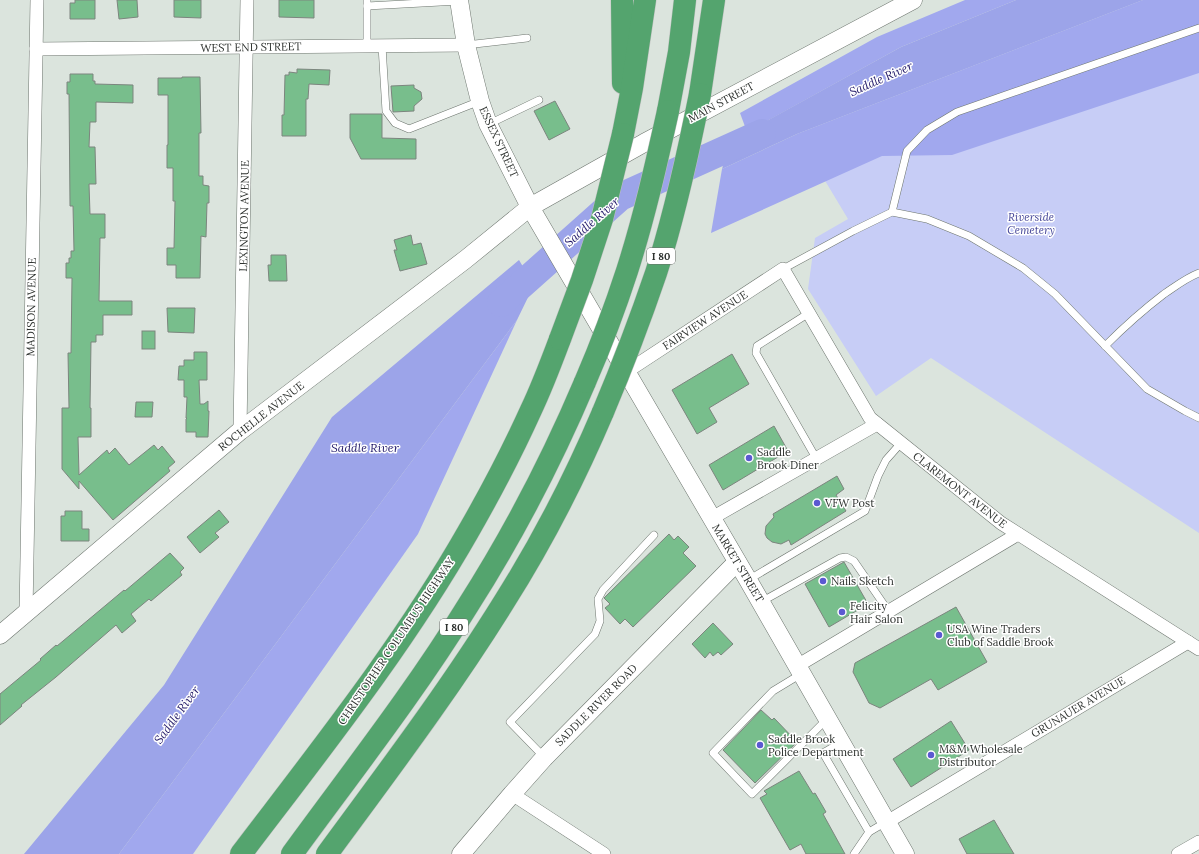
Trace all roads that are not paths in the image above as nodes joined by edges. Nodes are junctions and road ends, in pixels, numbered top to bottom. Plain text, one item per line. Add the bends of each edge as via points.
1 (37, 0) edge
2 (247, 0) edge
3 (622, 0) edge
4 (645, 0) edge
5 (686, 0) edge
6 (714, 0) edge
7 (727, 0) edge
8 (913, 0) edge
9 (459, 1) edge
10 (367, 3) edge
11 (1199, 28) edge
12 (527, 38) dead end
13 (466, 45) junction
14 (367, 46) junction
15 (382, 46) junction
16 (246, 48) junction
17 (36, 50) junction
18 (706, 59) junction
19 (539, 100) dead end
20 (480, 101) junction
21 (488, 124) junction
22 (623, 134) junction
23 (530, 207) junction
24 (892, 212) junction
25 (783, 269) junction
26 (1199, 273) edge
27 (569, 274) joint
28 (809, 313) junction
29 (1105, 346) junction
30 (626, 372) junction
31 (1199, 418) edge
32 (877, 424) junction
33 (240, 431) junction
34 (901, 443) junction
35 (816, 458) junction
36 (712, 518) junction
37 (1018, 534) junction
38 (654, 535) dead end
39 (737, 562) junction
40 (748, 580) junction
41 (761, 602) junction
42 (889, 612) junction
43 (26, 613) junction
44 (0, 635) edge
45 (1188, 642) junction
46 (1199, 649) edge
47 (799, 670) junction
48 (828, 719) junction
49 (841, 742) junction
50 (544, 758) junction
51 (512, 794) junction
52 (887, 822) junction
53 (869, 832) junction
54 (1199, 842) edge
55 (241, 854) edge
56 (292, 854) edge
57 (327, 854) edge
58 (461, 854) edge
59 (604, 854) edge
60 (854, 854) edge
61 (905, 854) edge
62 (1178, 854) edge

1 - 17 street, MADISON AVENUE
2 - 16 street, LEXINGTON AVENUE
3 - 22 highway
4 - 22 highway, CHRISTOPHER COLUMBUS HIGHWAY
5 - 56 highway, I 80, bridge via 668,111 643,218 608,325 561,438 510,537 467,608
6 - 18 highway, I 80
7 - 18 highway
8 - 23 street, MAIN STREET via 644,143
9 - 10 lane
9 - 13 street, ESSEX STREET
10 - 14 lane
11 - 24 lane via 956,112 927,130 907,151
12 - 13 lane
13 - 15 street, WEST END STREET
13 - 20 street, ESSEX STREET
14 - 15 street, WEST END STREET
14 - 16 street, WEST END STREET
15 - 20 lane via 386,110 395,123 409,129
16 - 17 street, WEST END STREET
16 - 33 street, LEXINGTON AVENUE
17 - 43 street, MADISON AVENUE
18 - 57 highway, I 80, bridge via 681,184 656,273 627,353 584,455 552,520 505,602 443,694
19 - 21 lane
20 - 21 street, ESSEX STREET
21 - 23 street, ESSEX STREET
22 - 55 highway, CHRISTOPHER COLUMBUS HIGHWAY, bridge via 602,219 582,280 560,340 507,460 464,539 423,605 359,697
23 - 27 street, ESSEX STREET
23 - 33 street, ROCHELLE AVENUE via 466,259
24 - 25 lane
24 - 29 lane via 927,218 969,236 1023,268 1055,294
25 - 28 street, CLAREMONT AVENUE
25 - 30 street, FAIRVIEW AVENUE
26 - 29 lane via 1187,278 1151,304
27 - 30 street, MARKET STREET
28 - 32 street, CLAREMONT AVENUE via 870,418
28 - 35 lane via 757,346 756,353
29 - 31 lane via 1147,389
30 - 36 street, MARKET STREET
32 - 34 street, CLAREMONT AVENUE
32 - 35 street
33 - 43 street, ROCHELLE AVENUE
34 - 37 street, CLAREMONT AVENUE
34 - 40 lane via 886,460 865,511
35 - 36 street
36 - 39 street, MARKET STREET
37 - 42 street
37 - 45 street, CLAREMONT AVENUE
38 - 50 lane via 603,590 598,599 600,621 595,634 510,722
39 - 40 street, MARKET STREET
39 - 50 street, SADDLE RIVER ROAD
40 - 41 street, MARKET STREET
41 - 42 lane via 846,557 854,561
41 - 47 street, MARKET STREET
42 - 47 street
43 - 44 street, ROCHELLE AVENUE
45 - 46 street, CLAREMONT AVENUE
45 - 52 street, GRUNAUER AVENUE
47 - 48 street, MARKET STREET
47 - 48 lane via 773,692 713,753 752,794
48 - 49 street, MARKET STREET
49 - 52 street, MARKET STREET
49 - 53 lane via 823,753
50 - 51 street, SADDLE RIVER ROAD
51 - 58 street, SADDLE RIVER ROAD
51 - 59 street
52 - 53 lane
52 - 61 street, MARKET STREET
53 - 60 lane
54 - 62 street

